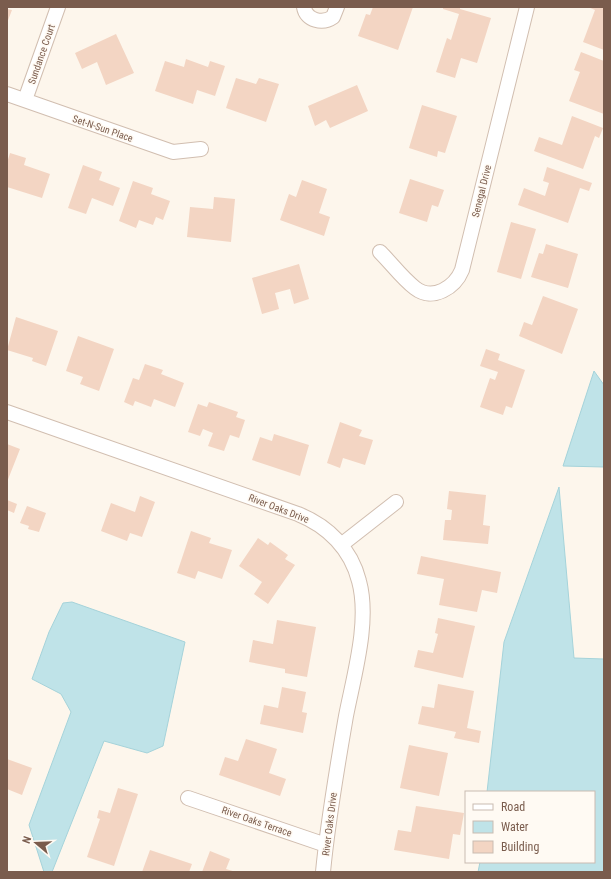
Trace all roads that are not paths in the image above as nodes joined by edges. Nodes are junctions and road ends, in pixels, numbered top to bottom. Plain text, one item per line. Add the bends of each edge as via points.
1 (58, 7) edge
2 (304, 7) edge
3 (337, 7) edge
4 (526, 7) edge
5 (7, 94) edge
6 (25, 100) junction
7 (201, 149) dead end
8 (380, 252) dead end
9 (7, 412) edge
10 (396, 502) dead end
11 (342, 545) junction
12 (188, 798) dead end
13 (326, 845) junction
14 (323, 872) edge

1 - 6 street, Sundance Court
2 - 3 street via 304,11 313,20 321,22 333,17
4 - 8 street, Senegal Drive via 458,279 443,291 425,293 416,289
5 - 6 street, Set-N-Sun Place
6 - 7 street, Set-N-Sun Place via 173,152
9 - 11 street, River Oaks Drive via 298,514 326,530
10 - 11 street
11 - 13 street, River Oaks Drive via 360,581 363,614
12 - 13 street, River Oaks Terrace
13 - 14 street, River Oaks Drive

